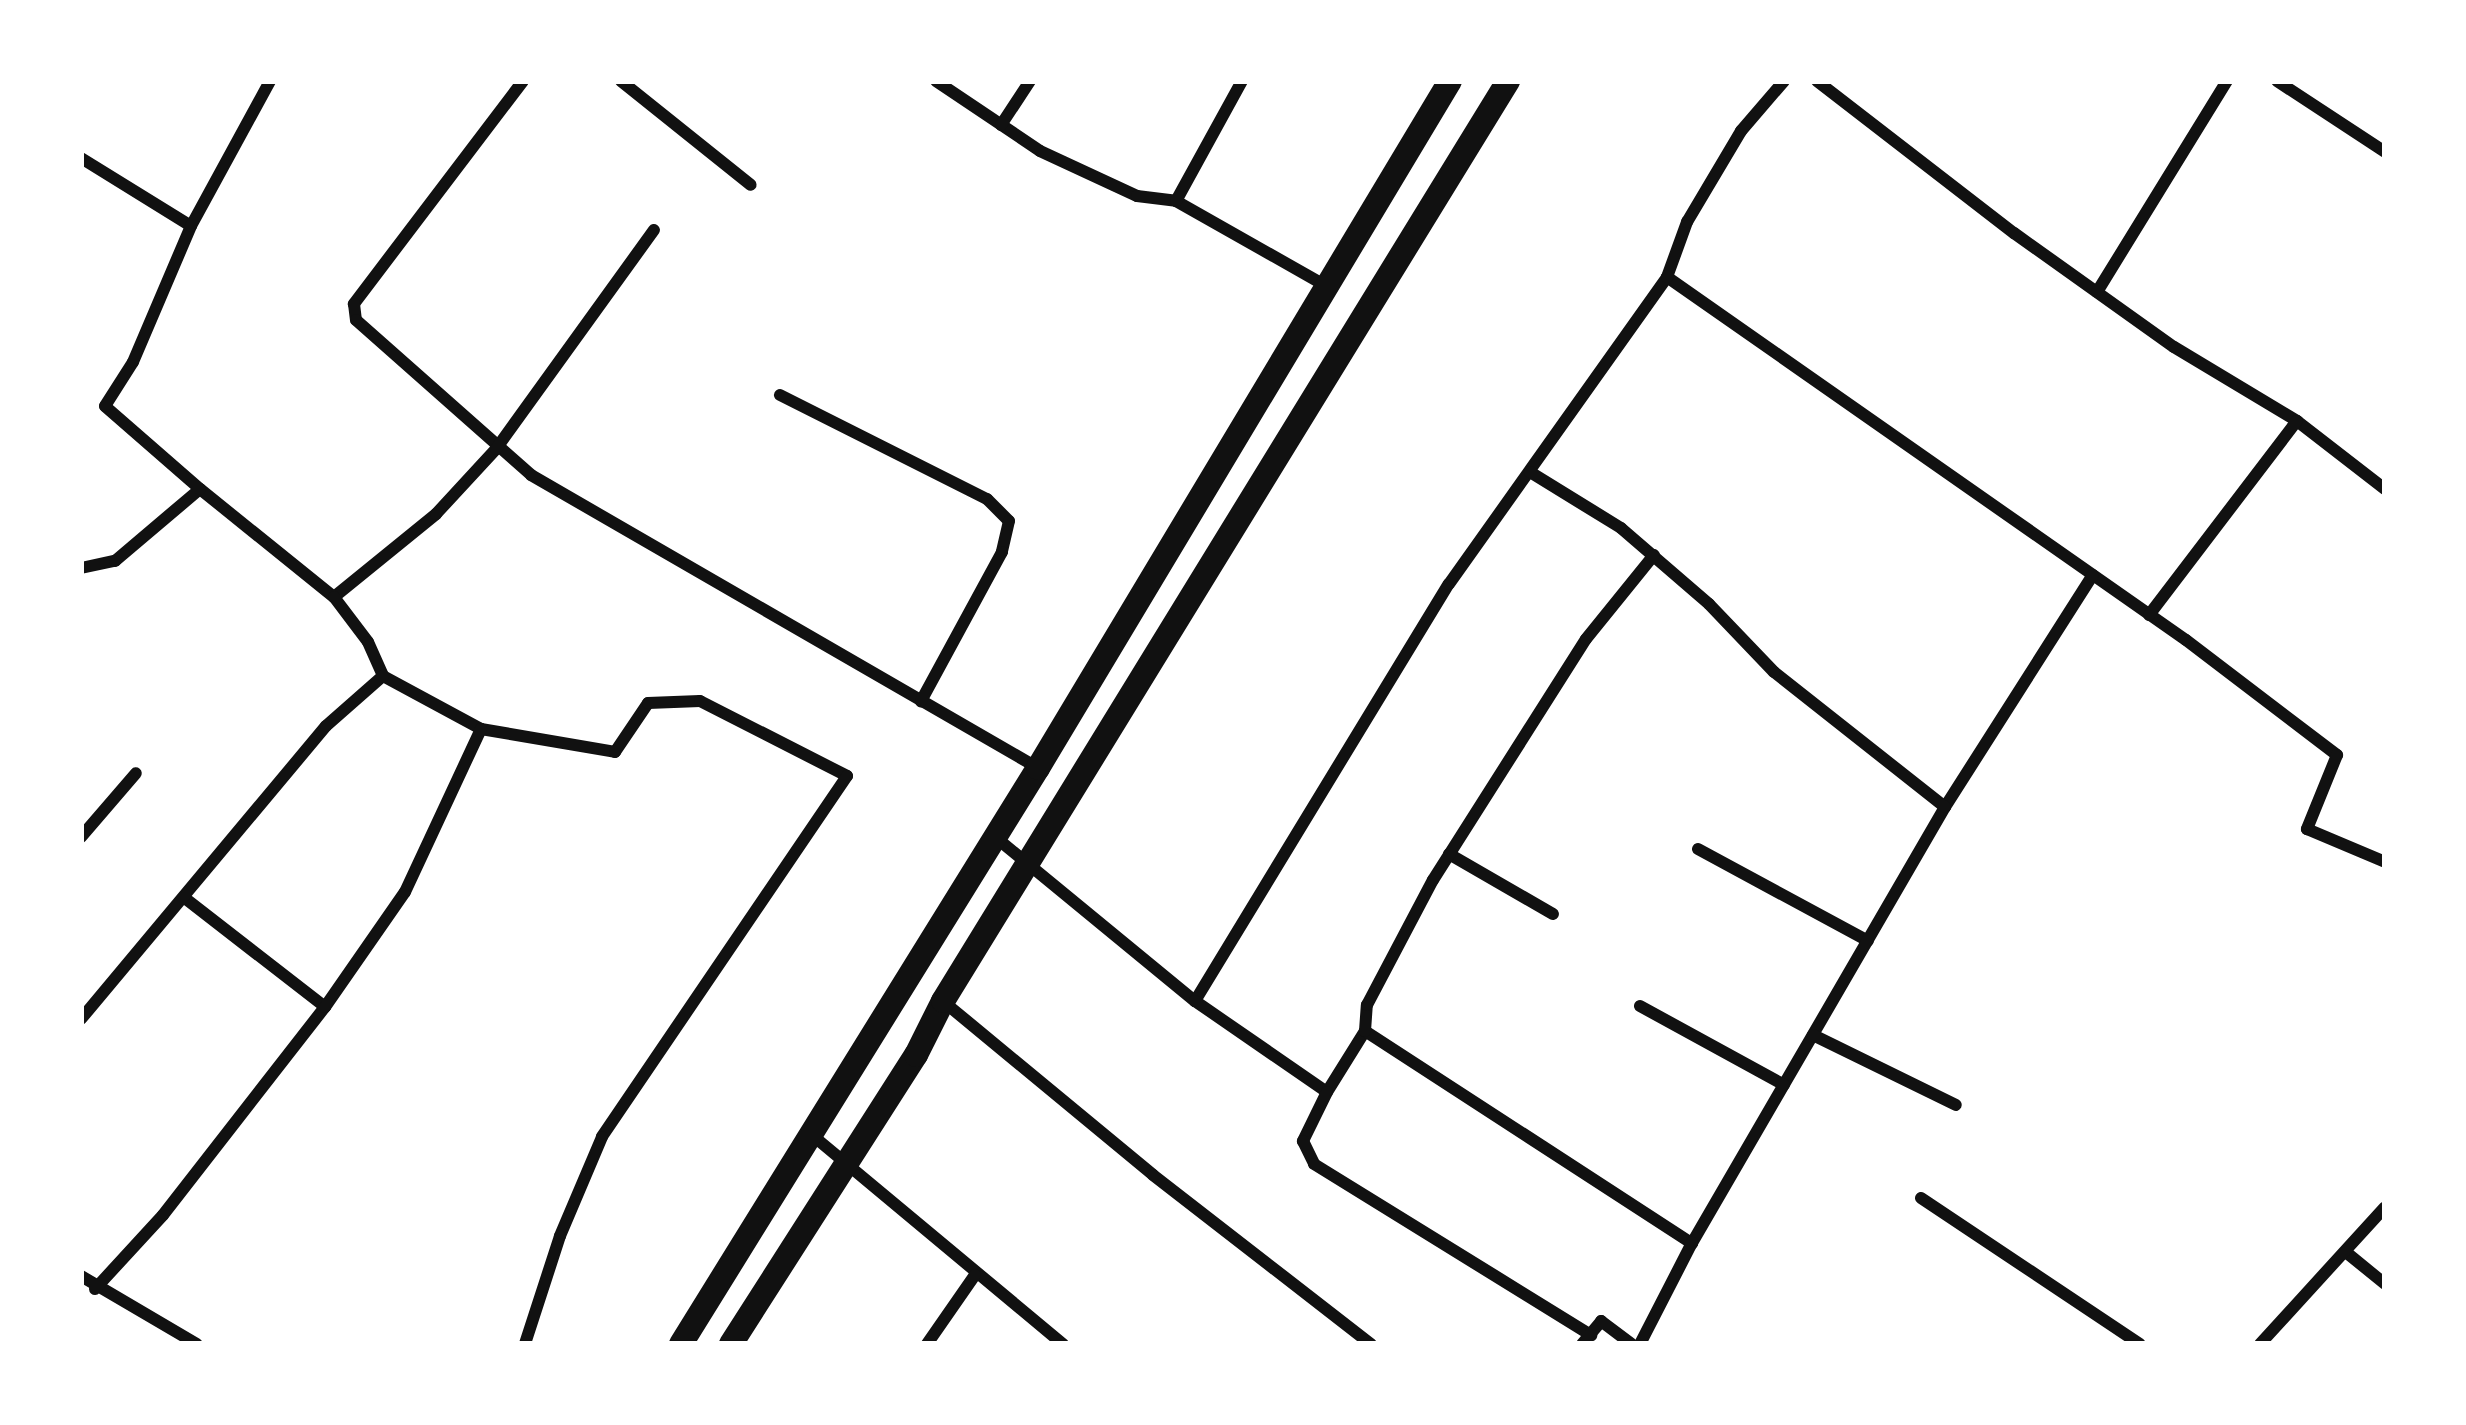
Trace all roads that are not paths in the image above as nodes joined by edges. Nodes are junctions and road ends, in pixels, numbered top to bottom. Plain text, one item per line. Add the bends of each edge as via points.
1 (270, 81) edge
2 (524, 81) edge
3 (621, 81) edge
4 (936, 81) edge
5 (1030, 81) edge
6 (1242, 81) edge
7 (1450, 81) edge
8 (1508, 81) edge
9 (1784, 81) edge
10 (1817, 81) edge
11 (2227, 81) edge
12 (2277, 81) edge
13 (1001, 125) junction
14 (2385, 152) edge
15 (81, 158) edge
16 (751, 184) dead end
17 (1176, 201) junction
18 (191, 226) junction
19 (654, 230) dead end
20 (1667, 277) junction
21 (1328, 286) junction
22 (2097, 292) junction
23 (780, 395) dead end
24 (2297, 421) junction
25 (496, 449) junction
26 (1531, 472) junction
27 (200, 489) junction
28 (2385, 489) edge
29 (1654, 555) junction
30 (81, 568) edge
31 (2093, 575) junction
32 (334, 597) junction
33 (2149, 614) junction
34 (383, 676) junction
35 (921, 700) junction
36 (481, 729) junction
37 (1038, 768) junction
38 (136, 773) dead end
39 (1946, 807) junction
40 (994, 836) junction
41 (81, 837) edge
42 (1699, 849) dead end
43 (1449, 854) junction
44 (2385, 862) edge
45 (1028, 864) junction
46 (186, 899) junction
47 (1552, 914) dead end
48 (1868, 941) junction
49 (943, 1001) junction
50 (1196, 1001) junction
51 (1640, 1006) dead end
52 (325, 1007) junction
53 (81, 1019) edge
54 (1365, 1031) junction
55 (1813, 1035) junction
56 (1784, 1085) junction
57 (1327, 1091) junction
58 (1956, 1105) dead end
59 (811, 1134) junction
60 (849, 1164) junction
61 (1922, 1198) dead end
62 (2385, 1207) edge
63 (1692, 1243) junction
64 (2347, 1253) junction
65 (81, 1276) edge
66 (975, 1276) junction
67 (2385, 1284) edge
68 (95, 1289) junction
69 (178, 1340) edge
70 (1586, 1340) edge
71 (197, 1344) edge
72 (525, 1344) edge
73 (681, 1344) edge
74 (731, 1344) edge
75 (927, 1344) edge
76 (1063, 1344) edge
77 (1371, 1344) edge
78 (1635, 1344) edge
79 (2140, 1344) edge
80 (2260, 1344) edge

1 - 18 street
2 - 25 street via 352,310
3 - 16 street
4 - 13 street
5 - 13 street
6 - 17 street
7 - 21 main road
8 - 45 main road
9 - 20 street via 1741,131 1687,223
10 - 22 street
11 - 22 street
12 - 14 street
13 - 17 street via 1137,196
15 - 18 street
17 - 21 street
18 - 27 street via 133,362 105,406
19 - 25 street
20 - 26 street
20 - 31 street
21 - 37 main road
22 - 24 street
23 - 35 street via 987,500 1009,521 1002,552
24 - 28 street
24 - 33 street
25 - 32 street via 436,514
25 - 35 street
26 - 29 street
26 - 50 street via 1449,584
27 - 30 street via 116,561
27 - 32 street
29 - 39 street via 1774,672
29 - 43 street via 1586,639
31 - 33 street
31 - 39 street
32 - 34 street
33 - 44 street via 2337,755 2307,829
34 - 36 street
34 - 46 street via 326,726
35 - 37 street
36 - 52 street via 405,892
36 - 72 street via 615,752 648,703 700,701 847,776 602,1137
37 - 40 main road
38 - 41 street
39 - 48 street
40 - 45 street
40 - 59 main road
42 - 48 street
43 - 47 street
43 - 54 street via 1399,937 1367,1005
45 - 49 main road
45 - 50 street
46 - 52 street
46 - 53 street
48 - 55 street
49 - 60 main road
49 - 77 street
50 - 57 street
51 - 56 street
52 - 68 street
54 - 57 street
54 - 63 street
55 - 56 street
55 - 58 street
56 - 63 street
57 - 70 street via 1303,1141 1314,1164
59 - 60 street
59 - 73 main road
60 - 66 street
60 - 74 main road
61 - 79 street
62 - 64 street
63 - 78 street
64 - 67 street
64 - 80 street
65 - 68 street
66 - 75 street
66 - 76 street
68 - 69 street
69 - 71 street
70 - 78 street via 1601,1321

